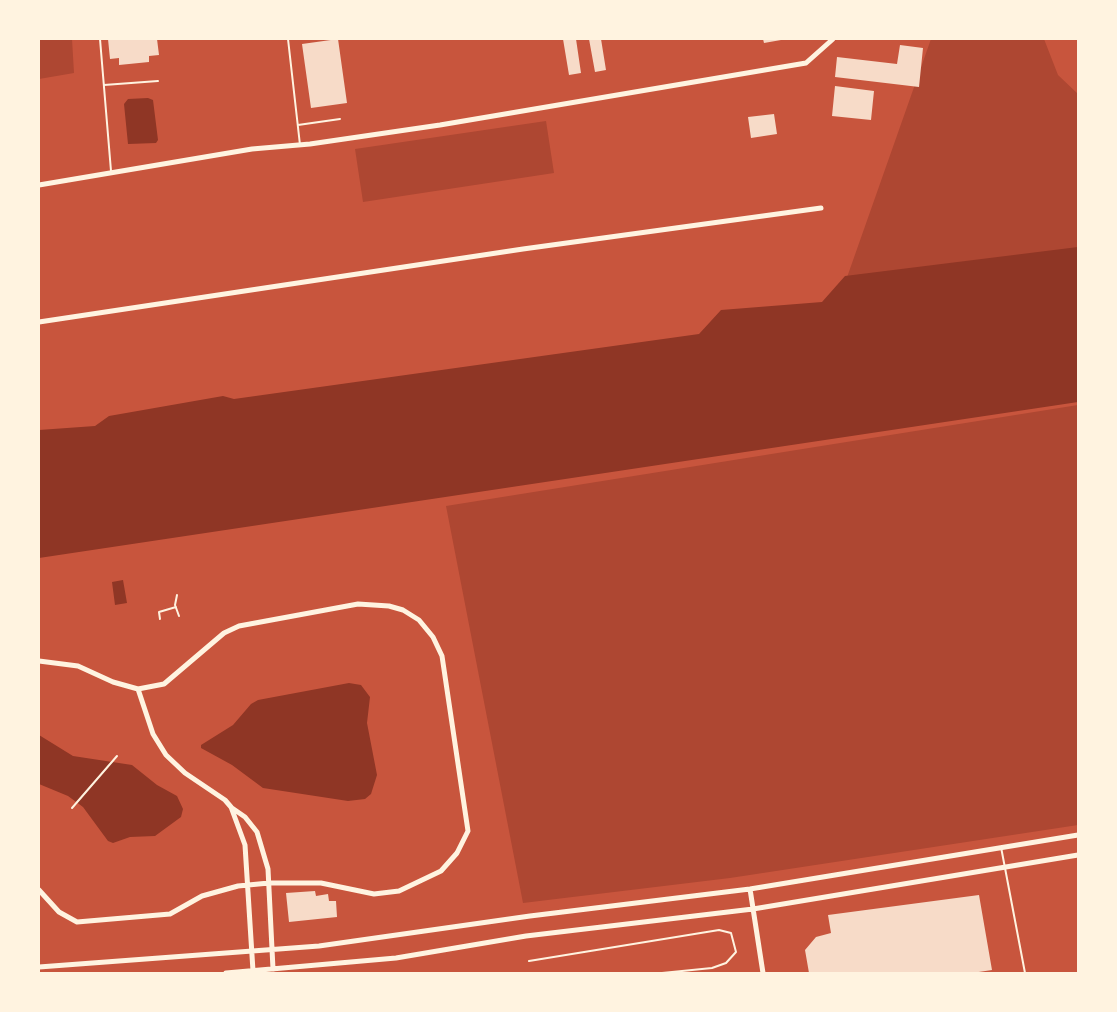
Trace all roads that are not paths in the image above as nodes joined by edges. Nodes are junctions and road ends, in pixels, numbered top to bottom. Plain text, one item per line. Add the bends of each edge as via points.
1 (100, 39) edge
2 (288, 39) edge
3 (833, 39) edge
4 (158, 81) dead end
5 (104, 85) junction
6 (340, 119) dead end
7 (298, 125) junction
8 (300, 145) junction
9 (111, 173) junction
10 (39, 185) edge
11 (821, 208) dead end
12 (39, 322) edge
13 (39, 661) edge
14 (138, 689) junction
15 (231, 807) junction
16 (1078, 835) edge
17 (1001, 847) junction
18 (1078, 855) edge
19 (1004, 867) junction
20 (269, 883) junction
21 (248, 885) junction
22 (750, 889) junction
23 (39, 890) edge
24 (753, 909) junction
25 (272, 949) junction
26 (252, 951) junction
27 (529, 961) dead end
28 (39, 968) edge
29 (273, 969) junction
30 (253, 971) junction
31 (226, 973) edge
32 (662, 973) edge
33 (763, 973) edge
34 (1025, 973) edge

1 - 5 lane
2 - 7 lane
3 - 8 street via 806,63
4 - 5 lane
5 - 9 lane
6 - 7 lane
7 - 8 lane
8 - 9 street via 252,149
9 - 10 street
11 - 12 street
13 - 14 street via 78,666
14 - 15 street via 153,734 166,754
14 - 20 street via 165,684 224,633 239,626 358,604 403,610 419,620 433,637 442,656 466,807 468,831 457,853 441,871 399,891 374,894 321,883
15 - 20 street via 257,832
15 - 21 street via 243,834
16 - 17 street
17 - 19 lane
17 - 22 street
18 - 19 street
19 - 24 street
19 - 34 lane
20 - 21 street
20 - 25 street
21 - 23 street via 202,896 170,914 77,922 59,912
21 - 26 street
22 - 24 street
22 - 25 street
24 - 29 street via 526,936 379,960
24 - 33 street
25 - 26 street
25 - 29 street
26 - 28 street
26 - 30 street
27 - 32 lane via 719,930 731,933 736,952 726,963
29 - 30 street
30 - 31 street

